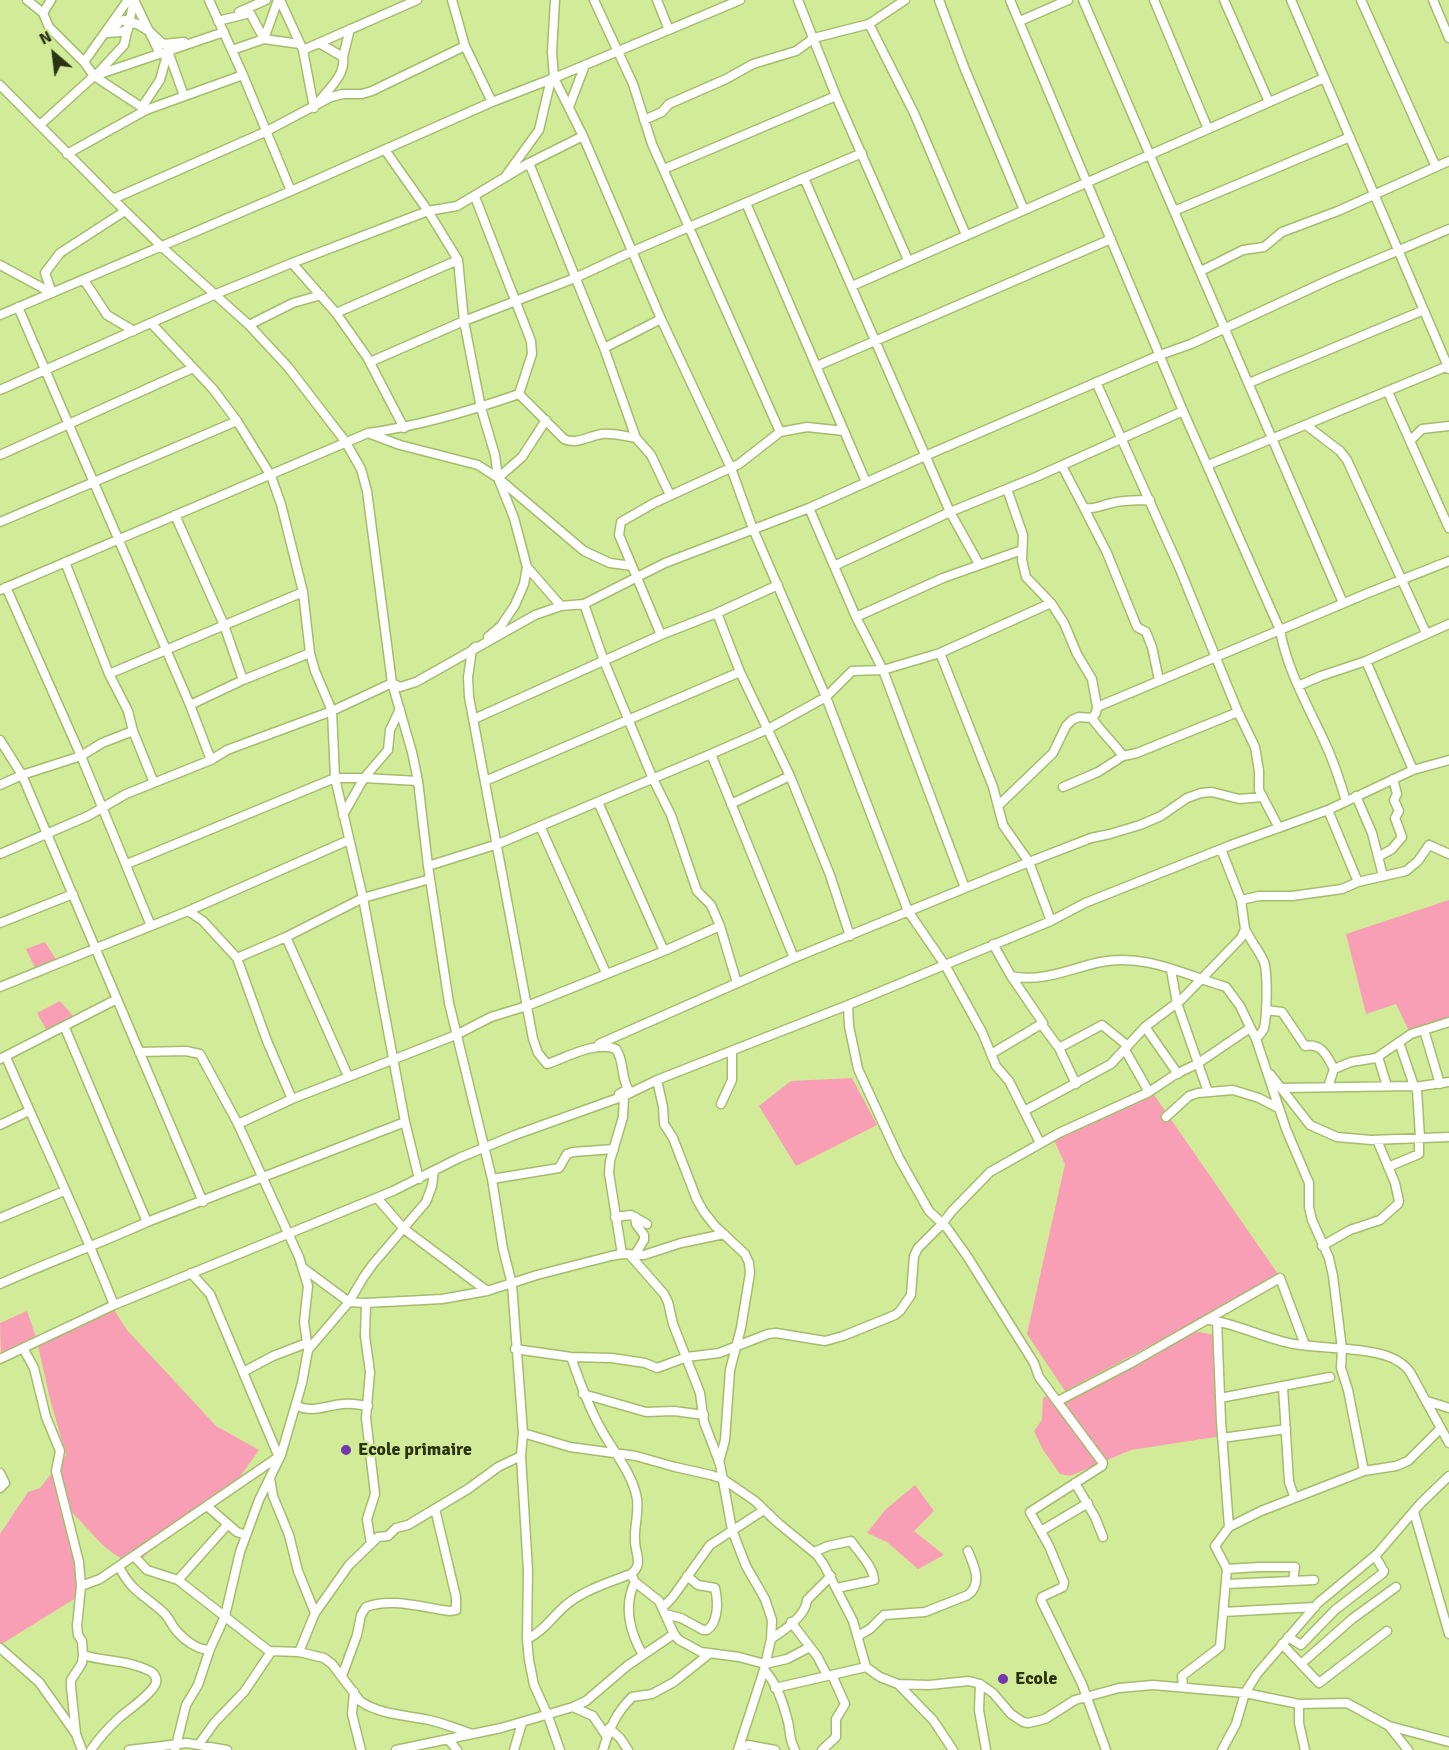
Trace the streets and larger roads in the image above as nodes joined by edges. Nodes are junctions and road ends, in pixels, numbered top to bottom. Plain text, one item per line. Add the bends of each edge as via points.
1 (27, 0) edge
2 (51, 0) edge
3 (128, 0) edge
4 (134, 0) edge
5 (209, 0) edge
6 (266, 0) edge
7 (279, 0) edge
8 (417, 0) edge
9 (452, 0) edge
10 (555, 0) edge
11 (594, 0) edge
12 (657, 0) edge
13 (740, 0) edge
14 (798, 0) edge
15 (905, 0) edge
16 (939, 0) edge
17 (1010, 0) edge
18 (1068, 0) edge
19 (1083, 0) edge
20 (1154, 0) edge
21 (1225, 0) edge
22 (1291, 0) edge
23 (1361, 0) edge
24 (1433, 0) edge
25 (254, 2) edge
26 (43, 13) junction
27 (219, 21) junction
28 (1020, 21) junction
29 (869, 24) junction
30 (128, 27) junction
31 (350, 29) junction
32 (669, 30) junction
33 (148, 31) junction
34 (224, 32) junction
35 (106, 33) junction
36 (814, 38) junction
37 (1449, 38) edge
38 (264, 39) junction
39 (190, 43) junction
40 (319, 43) junction
41 (465, 46) junction
42 (302, 47) junction
43 (232, 50) junction
44 (619, 51) junction
45 (164, 52) junction
46 (343, 57) junction
47 (84, 62) junction
48 (585, 65) junction
49 (243, 75) junction
50 (94, 76) junction
51 (1324, 78) junction
52 (553, 79) junction
53 (0, 85) edge
54 (184, 96) junction
55 (836, 96) junction
56 (492, 102) junction
57 (1269, 102) junction
58 (569, 107) junction
59 (314, 108) junction
60 (144, 109) junction
61 (644, 120) junction
62 (40, 125) junction
63 (1208, 129) junction
64 (265, 132) junction
65 (583, 136) junction
66 (1350, 137) junction
67 (385, 150) junction
68 (862, 153) junction
69 (67, 154) junction
70 (1150, 154) junction
71 (1449, 161) edge
72 (529, 163) junction
73 (1436, 167) junction
74 (664, 169) junction
75 (804, 178) junction
76 (503, 179) junction
77 (1087, 184) junction
78 (291, 191) junction
79 (1375, 195) junction
80 (476, 197) junction
81 (113, 199) junction
82 (746, 203) junction
83 (1024, 210) junction
84 (125, 211) junction
85 (428, 211) junction
86 (1174, 211) junction
87 (689, 227) junction
88 (1449, 230) edge
89 (966, 235) junction
90 (1111, 240) junction
91 (162, 247) junction
92 (1399, 250) junction
93 (633, 251) junction
94 (458, 260) junction
95 (908, 260) junction
96 (0, 264) edge
97 (292, 264) junction
98 (1201, 271) junction
99 (575, 278) junction
100 (84, 279) junction
101 (852, 286) junction
102 (52, 293) junction
103 (216, 294) junction
104 (321, 295) junction
105 (516, 301) junction
106 (18, 307) junction
107 (1424, 310) junction
108 (336, 313) junction
109 (0, 315) edge
110 (661, 319) junction
111 (464, 321) junction
112 (151, 323) junction
113 (249, 325) junction
114 (1224, 329) junction
115 (134, 331) junction
116 (875, 342) junction
117 (604, 348) junction
118 (1446, 354) edge
119 (1160, 355) junction
120 (370, 362) junction
121 (817, 366) junction
122 (194, 368) junction
123 (1448, 368) edge
124 (46, 371) junction
125 (1096, 382) junction
126 (1249, 383) junction
127 (0, 390) edge
128 (1388, 392) junction
129 (519, 393) junction
130 (481, 408) junction
131 (1183, 411) junction
132 (546, 420) junction
133 (237, 421) junction
134 (69, 425) junction
135 (1305, 425) junction
136 (1449, 426) edge
137 (404, 428) junction
138 (844, 431) junction
139 (368, 432) junction
140 (780, 432) junction
141 (636, 438) junction
142 (1122, 438) junction
143 (1272, 438) junction
144 (345, 441) junction
145 (1411, 441) junction
146 (0, 455) edge
147 (924, 456) junction
148 (1208, 465) junction
149 (1062, 466) junction
150 (731, 468) junction
151 (271, 476) junction
152 (498, 478) junction
153 (94, 481) junction
154 (866, 482) junction
155 (1007, 489) junction
156 (670, 495) junction
157 (1150, 500) junction
158 (808, 508) junction
159 (1084, 508) junction
160 (950, 512) junction
161 (175, 515) junction
162 (0, 522) edge
163 (1449, 528) edge
164 (753, 529) junction
165 (119, 539) junction
166 (1022, 550) junction
167 (1449, 561) edge
168 (65, 562) junction
169 (979, 564) junction
170 (632, 566) junction
171 (834, 566) junction
172 (527, 567) junction
173 (638, 578) junction
174 (1403, 579) junction
175 (778, 585) junction
176 (3, 589) edge
177 (303, 592) junction
178 (1051, 603) junction
179 (1343, 603) junction
180 (584, 604) junction
181 (561, 606) junction
182 (717, 613) junction
183 (856, 617) junction
184 (1449, 624) edge
185 (224, 625) junction
186 (1280, 630) junction
187 (1426, 633) junction
188 (661, 634) junction
189 (167, 650) junction
190 (472, 650) junction
191 (310, 653) junction
192 (940, 653) junction
193 (1215, 656) junction
194 (604, 661) junction
195 (1366, 661) junction
196 (883, 670) junction
197 (740, 672) junction
198 (109, 675) junction
199 (243, 680) junction
200 (1159, 680) junction
201 (392, 683) junction
202 (1298, 686) junction
203 (826, 697) junction
204 (190, 705) junction
205 (1097, 707) junction
206 (400, 709) junction
207 (332, 711) junction
208 (1238, 712) junction
209 (1092, 718) junction
210 (474, 719) junction
211 (629, 719) junction
212 (768, 729) junction
213 (133, 731) junction
214 (0, 740) edge
215 (711, 754) junction
216 (81, 756) junction
217 (1123, 756) junction
218 (212, 760) junction
219 (1449, 760) edge
220 (1413, 770) junction
221 (22, 775) junction
222 (790, 776) junction
223 (335, 778) junction
224 (364, 778) junction
225 (653, 779) junction
226 (1393, 779) junction
227 (485, 781) junction
228 (418, 782) junction
229 (154, 783) junction
230 (0, 785) edge
231 (1063, 787) dead end
232 (1356, 796) junction
233 (1263, 797) junction
234 (1346, 801) junction
235 (598, 802) junction
236 (731, 804) junction
237 (999, 805) junction
238 (101, 807) junction
239 (1328, 810) junction
240 (343, 815) junction
241 (540, 826) junction
242 (1279, 828) junction
243 (48, 834) junction
244 (349, 840) junction
245 (498, 844) junction
246 (1221, 849) junction
247 (0, 854) edge
248 (1449, 854) edge
249 (1378, 857) junction
250 (1029, 862) junction
251 (127, 864) junction
252 (428, 866) junction
253 (1383, 876) junction
254 (430, 879) junction
255 (1358, 882) junction
256 (965, 888) junction
257 (73, 894) junction
258 (363, 898) junction
259 (1241, 900) junction
260 (188, 911) junction
261 (908, 911) junction
262 (1051, 921) junction
263 (0, 923) edge
264 (151, 926) junction
265 (720, 926) junction
266 (1245, 929) junction
267 (850, 936) junction
268 (285, 937) junction
269 (993, 944) junction
270 (95, 950) junction
271 (664, 951) junction
272 (237, 958) junction
273 (794, 958) junction
274 (945, 965) junction
275 (1171, 970) junction
276 (606, 973) junction
277 (1011, 976) junction
278 (1201, 979) junction
279 (737, 983) junction
280 (0, 987) edge
281 (117, 999) junction
282 (1177, 1003) junction
283 (848, 1005) junction
284 (527, 1006) junction
285 (1266, 1010) junction
286 (1449, 1022) edge
287 (1042, 1025) junction
288 (1145, 1027) junction
289 (65, 1028) junction
290 (1250, 1028) junction
291 (1424, 1030) junction
292 (456, 1035) junction
293 (1256, 1039) junction
294 (1399, 1042) junction
295 (591, 1048) junction
296 (1059, 1048) junction
297 (1126, 1048) junction
298 (732, 1051) junction
299 (140, 1052) junction
300 (991, 1054) junction
301 (1378, 1057) junction
302 (3, 1058) edge
303 (392, 1060) junction
304 (1197, 1064) junction
305 (1334, 1069) junction
306 (1267, 1070) junction
307 (1178, 1074) junction
308 (348, 1076) junction
309 (657, 1080) junction
310 (1445, 1083) edge
311 (1076, 1084) junction
312 (1388, 1086) junction
313 (1415, 1086) junction
314 (1328, 1087) junction
315 (1282, 1088) junction
316 (1149, 1092) junction
317 (1208, 1092) junction
318 (624, 1096) junction
319 (292, 1099) junction
320 (609, 1101) junction
321 (721, 1104) dead end
322 (1278, 1108) junction
323 (1024, 1111) junction
324 (29, 1112) junction
325 (1166, 1117) dead end
326 (405, 1122) junction
327 (0, 1125) edge
328 (238, 1125) junction
329 (1420, 1137) junction
330 (1449, 1137) edge
331 (1377, 1140) junction
332 (1040, 1143) junction
333 (484, 1148) junction
334 (614, 1149) junction
335 (1388, 1167) junction
336 (434, 1171) junction
337 (262, 1179) junction
338 (419, 1179) junction
339 (492, 1179) junction
340 (64, 1191) junction
341 (377, 1198) junction
342 (203, 1202) junction
343 (615, 1217) junction
344 (634, 1217) junction
345 (0, 1218) edge
346 (147, 1222) junction
347 (647, 1224) dead end
348 (942, 1224) junction
349 (404, 1229) junction
350 (288, 1233) junction
351 (724, 1234) junction
352 (90, 1246) junction
353 (1322, 1246) junction
354 (629, 1254) junction
355 (303, 1268) junction
356 (191, 1273) junction
357 (0, 1284) edge
358 (512, 1284) junction
359 (487, 1291) junction
360 (349, 1302) junction
361 (366, 1303) junction
362 (114, 1305) junction
363 (1213, 1320) junction
364 (1305, 1345) junction
365 (308, 1347) junction
366 (735, 1347) junction
367 (23, 1348) junction
368 (515, 1349) junction
369 (1342, 1349) junction
370 (571, 1357) junction
371 (687, 1358) junction
372 (0, 1359) edge
373 (243, 1372) junction
374 (1330, 1377) dead end
375 (1282, 1387) junction
376 (583, 1394) junction
377 (1220, 1398) junction
378 (1058, 1401) junction
379 (1427, 1401) junction
380 (296, 1405) junction
381 (368, 1406) junction
382 (1449, 1408) edge
383 (704, 1415) junction
384 (1286, 1429) junction
385 (1440, 1429) junction
386 (523, 1433) junction
387 (1222, 1438) junction
388 (1449, 1443) edge
389 (615, 1454) junction
390 (280, 1455) junction
391 (520, 1456) junction
392 (719, 1462) junction
393 (1364, 1471) junction
394 (0, 1473) edge
395 (1449, 1476) edge
396 (270, 1478) junction
397 (723, 1479) junction
398 (1075, 1483) junction
399 (0, 1488) edge
400 (1294, 1496) junction
401 (1088, 1503) junction
402 (207, 1506) junction
403 (435, 1509) junction
404 (764, 1510) junction
405 (1414, 1512) junction
406 (228, 1524) junction
407 (1229, 1527) junction
408 (732, 1530) junction
409 (1041, 1531) junction
410 (246, 1535) junction
411 (1103, 1537) dead end
412 (371, 1544) junction
413 (968, 1551) dead end
414 (814, 1552) junction
415 (134, 1556) junction
416 (1375, 1556) junction
417 (119, 1566) junction
418 (1227, 1569) junction
419 (831, 1575) junction
420 (687, 1576) junction
421 (633, 1578) junction
422 (178, 1580) junction
423 (1314, 1580) dead end
424 (1293, 1581) junction
425 (1226, 1584) junction
426 (81, 1586) junction
427 (1396, 1587) dead end
428 (837, 1588) junction
429 (1315, 1607) junction
430 (664, 1611) junction
431 (1223, 1612) junction
432 (315, 1613) junction
433 (225, 1616) junction
434 (791, 1622) junction
435 (1387, 1631) dead end
436 (674, 1634) junction
437 (1449, 1634) edge
438 (858, 1636) junction
439 (527, 1639) junction
440 (771, 1639) junction
441 (1285, 1640) junction
442 (810, 1647) junction
443 (210, 1649) junction
444 (1, 1651) edge
445 (271, 1652) junction
446 (299, 1652) junction
447 (709, 1654) junction
448 (83, 1655) junction
449 (643, 1655) junction
450 (1301, 1664) junction
451 (764, 1667) junction
452 (866, 1667) junction
453 (829, 1675) junction
454 (342, 1676) junction
455 (898, 1684) junction
456 (980, 1684) junction
457 (1183, 1687) junction
458 (775, 1688) junction
459 (354, 1692) junction
460 (1245, 1693) junction
461 (1087, 1697) junction
462 (1299, 1704) junction
463 (573, 1707) junction
464 (548, 1716) junction
465 (522, 1723) junction
466 (1389, 1726) junction
467 (470, 1733) junction
468 (608, 1733) junction
469 (76, 1734) junction
470 (448, 1739) junction
471 (1449, 1742) edge
472 (199, 1744) junction
473 (176, 1747) edge
474 (1223, 1749) edge
475 (82, 1750) edge
476 (91, 1750) edge
477 (129, 1750) edge
478 (227, 1750) edge
479 (361, 1750) edge
480 (396, 1750) edge
481 (457, 1750) edge
482 (514, 1750) edge
483 (560, 1750) edge
484 (603, 1750) edge
485 (628, 1750) edge
486 (738, 1750) edge
487 (775, 1750) edge
488 (795, 1750) edge
489 (822, 1750) edge
490 (953, 1750) edge
491 (986, 1750) edge
492 (1106, 1750) edge
493 (1305, 1750) edge
494 (1408, 1750) edge

1 - 26 street
2 - 26 street
3 - 35 street
4 - 30 street
4 - 33 street
5 - 27 street
6 - 25 street
7 - 38 street
7 - 42 street
8 - 31 street
9 - 41 street
10 - 52 street
11 - 44 street
12 - 32 street
13 - 32 street
14 - 36 street
15 - 29 street
16 - 83 street
17 - 28 street
18 - 28 street
19 - 70 street
20 - 63 street
21 - 57 street
22 - 51 street
23 - 73 street
24 - 37 street
25 - 27 street
26 - 47 street via 49,27
27 - 34 street
27 - 38 street via 250,13
28 - 77 street
29 - 36 street
29 - 89 street via 914,113
30 - 33 street via 135,23
30 - 35 street via 124,20 120,21
30 - 50 street via 124,45
31 - 40 street
31 - 46 street
32 - 44 street
33 - 39 street via 163,44
33 - 45 street
34 - 39 street
34 - 43 street
35 - 47 street
36 - 55 street
36 - 61 street via 796,51 753,64
38 - 42 street
38 - 43 street
39 - 45 street
40 - 42 street
40 - 46 street
41 - 56 street
41 - 59 street via 372,91 331,97
42 - 59 street
43 - 49 street
44 - 48 street
44 - 61 street
45 - 50 street
45 - 54 street
45 - 60 street via 160,80
46 - 59 street via 342,72
47 - 50 street
48 - 52 street
48 - 58 street
49 - 54 street
49 - 64 street
50 - 60 street
50 - 62 street
51 - 57 street
51 - 66 street
52 - 56 street
52 - 58 street
52 - 76 street via 539,130
53 - 62 street
54 - 60 street
55 - 68 street
55 - 74 street
56 - 67 street
57 - 63 street
58 - 65 street
59 - 64 street
60 - 69 street
61 - 74 street
62 - 69 street
63 - 70 street
64 - 78 street
64 - 81 street
65 - 72 street
65 - 93 street
66 - 79 street
66 - 86 street
67 - 78 street
67 - 85 street
68 - 75 street
68 - 95 street
69 - 81 street
70 - 77 street
70 - 86 street
71 - 73 street
72 - 76 street
72 - 99 street
73 - 79 street
74 - 87 street
75 - 82 street
75 - 101 street
76 - 80 street
77 - 83 street
77 - 90 street
78 - 91 street
79 - 92 street
79 - 98 street via 1282,232 1264,247 1243,250
80 - 85 street via 457,206
80 - 105 street
81 - 84 street
82 - 87 street
82 - 121 street
83 - 89 street
84 - 91 street
84 - 102 street via 60,253 45,273
85 - 94 street
85 - 97 street
86 - 98 street
87 - 93 street
87 - 140 street
88 - 92 street
89 - 95 street
90 - 116 street
90 - 119 street
91 - 100 street
91 - 103 street
92 - 107 street
92 - 114 street
93 - 99 street
93 - 110 street
94 - 108 street
94 - 111 street
95 - 101 street
96 - 102 street
97 - 103 street
97 - 104 street
98 - 114 street
99 - 105 street
99 - 117 street
100 - 102 street
100 - 115 street via 106,315
101 - 116 street
102 - 106 street
103 - 112 street
103 - 113 street
104 - 108 street
104 - 113 street via 293,303
105 - 111 street
105 - 129 street via 532,354
106 - 109 street
106 - 124 street
107 - 118 street
107 - 126 street
108 - 120 street
110 - 117 street
110 - 150 street
111 - 120 street
111 - 130 street
112 - 115 street
112 - 122 street
113 - 144 street via 288,367
114 - 119 street
114 - 126 street
115 - 124 street
116 - 121 street
116 - 147 street
117 - 141 street
118 - 123 street
119 - 125 street
119 - 131 street
120 - 137 street
121 - 138 street
122 - 133 street
122 - 134 street
123 - 128 street
124 - 127 street
124 - 134 street
125 - 142 street
125 - 147 street
126 - 143 street
128 - 135 street
128 - 145 street
129 - 130 street
129 - 132 street
130 - 137 street
130 - 152 street
131 - 142 street
131 - 148 street
132 - 141 street via 569,441 603,434
132 - 152 street via 522,457
133 - 151 street
133 - 153 street
134 - 146 street
134 - 153 street
135 - 143 street
135 - 174 street via 1344,455
136 - 145 street via 1422,429
137 - 139 street
138 - 140 street via 807,427
138 - 154 street
139 - 144 street
139 - 152 street via 400,445 478,465
140 - 150 street
141 - 156 street via 651,455
142 - 149 street
142 - 157 street
143 - 148 street
143 - 179 street
144 - 151 street
144 - 201 street via 361,469 367,491
145 - 163 street
147 - 154 street
147 - 160 street
148 - 186 street
149 - 155 street
149 - 159 street
150 - 156 street
150 - 164 street
151 - 161 street
151 - 177 street
152 - 170 street via 584,551 610,563
152 - 172 street
153 - 162 street
153 - 165 street
154 - 158 street
155 - 160 street
155 - 166 street via 1023,535
156 - 170 street via 621,522 619,535
157 - 159 street
157 - 193 street
158 - 164 street
158 - 171 street
159 - 200 street via 1137,627 1146,632
160 - 169 street
160 - 171 street
161 - 165 street
161 - 185 street
164 - 173 street via 665,563
164 - 175 street
165 - 168 street
165 - 189 street
166 - 169 street
166 - 178 street via 1026,577
167 - 174 street
168 - 176 street
168 - 198 street
169 - 183 street
170 - 173 street
171 - 183 street
172 - 181 street
172 - 190 street via 515,605 501,626
173 - 180 street
173 - 188 street
174 - 179 street
174 - 187 street
175 - 182 street
175 - 203 street
176 - 216 street
177 - 185 street
177 - 191 street
178 - 192 street
178 - 205 street via 1092,680
179 - 186 street
180 - 181 street
180 - 194 street
181 - 190 street via 536,615
182 - 188 street
182 - 197 street
183 - 196 street
184 - 187 street
185 - 189 street
185 - 199 street
186 - 193 street
186 - 202 street
187 - 195 street
188 - 194 street
189 - 198 street
189 - 204 street
190 - 201 street via 406,686
190 - 210 street via 468,677
191 - 199 street
191 - 207 street
192 - 196 street
192 - 237 street
193 - 200 street
193 - 208 street
194 - 210 street
194 - 211 street
195 - 202 street
195 - 220 street
196 - 203 street via 852,672
196 - 256 street
197 - 211 street
197 - 212 street
198 - 213 street via 128,711
199 - 204 street
200 - 205 street
201 - 206 street
201 - 207 street
202 - 234 street
203 - 212 street
203 - 261 street
204 - 218 street
205 - 209 street
206 - 224 street via 390,730 388,750
206 - 228 street
207 - 218 street via 227,750
207 - 223 street
208 - 217 street
208 - 233 street via 1254,747
209 - 217 street
209 - 237 street via 1072,720 1053,753
210 - 227 street
211 - 225 street
211 - 227 street
212 - 215 street
212 - 222 street
213 - 216 street
213 - 229 street
214 - 221 street
215 - 225 street
215 - 236 street
216 - 221 street
216 - 238 street
217 - 231 street
218 - 229 street
219 - 220 street
220 - 226 street
221 - 230 street
221 - 243 street
222 - 236 street
222 - 267 street
223 - 224 street
223 - 240 street
223 - 251 street
224 - 228 street
224 - 240 street
225 - 235 street
225 - 265 street via 671,814 697,891 711,904
226 - 232 street
226 - 249 street via 1399,811 1395,818 1402,837
227 - 245 street
228 - 252 street
229 - 238 street
232 - 234 street
232 - 249 street
233 - 242 street
233 - 250 street via 1239,799 1201,793 1140,825 1091,838
234 - 239 street
235 - 241 street
235 - 271 street
236 - 273 street
237 - 250 street via 1003,825
238 - 243 street
238 - 251 street
239 - 242 street
239 - 255 street
240 - 244 street
241 - 245 street
241 - 276 street
242 - 246 street
243 - 247 street
243 - 257 street
244 - 258 street
244 - 260 street
245 - 252 street
245 - 284 street
246 - 259 street
246 - 262 street via 1085,903
248 - 253 street via 1429,845 1411,868
249 - 253 street
250 - 256 street
250 - 262 street
251 - 264 street
252 - 254 street
253 - 255 street
254 - 258 street
254 - 292 street
255 - 259 street via 1342,889
256 - 261 street
257 - 263 street
257 - 270 street
258 - 268 street
258 - 303 street
259 - 266 street
260 - 264 street
260 - 272 street via 203,921
261 - 267 street
261 - 274 street
262 - 269 street
264 - 270 street
265 - 271 street
265 - 279 street
266 - 278 street
266 - 285 street via 1263,960
267 - 273 street
268 - 272 street
268 - 308 street
269 - 274 street
269 - 277 street
270 - 280 street
270 - 281 street
271 - 276 street
272 - 319 street
273 - 279 street
274 - 283 street
274 - 300 street
275 - 277 street via 1152,962 1118,960 1039,978
275 - 278 street
275 - 282 street
276 - 284 street
277 - 287 street
278 - 282 street
278 - 290 street via 1229,990
279 - 295 street
281 - 289 street
281 - 299 street
282 - 288 street
282 - 304 street
283 - 298 street
283 - 348 street via 862,1080 921,1199
284 - 292 street via 491,1017
284 - 295 street via 533,1039 547,1064
285 - 293 street via 1263,1030
285 - 305 street via 1282,1012 1305,1046 1319,1047
286 - 291 street
287 - 296 street
287 - 300 street
288 - 297 street
288 - 307 street
289 - 302 street
289 - 346 street
290 - 293 street
290 - 304 street
291 - 294 street
291 - 310 street
292 - 303 street
292 - 333 street
293 - 306 street
294 - 301 street
294 - 313 street
295 - 320 street via 616,1049 623,1061 622,1079 628,1089
296 - 297 street via 1102,1025
296 - 311 street
297 - 311 street via 1111,1064
297 - 316 street
298 - 309 street
298 - 321 street via 732,1080
299 - 328 street via 200,1054
299 - 342 street
300 - 323 street
301 - 305 street
301 - 312 street
302 - 324 street
303 - 308 street
303 - 326 street
304 - 307 street
304 - 317 street
305 - 314 street
306 - 315 street
306 - 322 street
307 - 316 street
308 - 319 street
309 - 318 street
309 - 351 street via 664,1124 704,1212
310 - 313 street
311 - 323 street
312 - 313 street
312 - 314 street
313 - 329 street
314 - 315 street
315 - 331 street via 1310,1125 1337,1137
316 - 332 street
317 - 322 street via 1233,1090
317 - 325 street via 1189,1096
318 - 320 street
318 - 334 street
319 - 328 street
320 - 333 street
322 - 353 street via 1309,1183 1309,1207
323 - 332 street
324 - 327 street
324 - 340 street
326 - 337 street
326 - 338 street
328 - 337 street
329 - 330 street
329 - 331 street
329 - 335 street via 1419,1154
331 - 335 street
332 - 348 street via 980,1180
333 - 336 street
333 - 339 street
334 - 339 street via 573,1152 567,1154 559,1167
334 - 343 street via 609,1173
335 - 353 street via 1398,1204 1380,1220 1350,1230
336 - 338 street
336 - 349 street via 426,1202
337 - 342 street
337 - 350 street
338 - 341 street
339 - 358 street
340 - 345 street
340 - 352 street
341 - 349 street
341 - 350 street
342 - 346 street
343 - 344 street
343 - 354 street
344 - 347 street
344 - 354 street via 644,1240
346 - 352 street
348 - 366 street via 915,1253 911,1294 895,1315 832,1340 776,1333
348 - 378 street via 967,1256 1034,1362 1039,1377
349 - 359 street
349 - 360 street via 363,1278
350 - 355 street
350 - 356 street
351 - 354 street via 644,1255
351 - 366 street via 745,1254 750,1273
352 - 357 street
352 - 362 street
353 - 369 street via 1334,1276
354 - 358 street
354 - 371 street via 664,1294
355 - 360 street
355 - 365 street via 308,1286 304,1322
356 - 362 street
356 - 373 street via 210,1294
358 - 359 street
358 - 368 street
359 - 361 street via 442,1299
360 - 361 street
360 - 365 street
361 - 381 street
362 - 367 street
363 - 364 street
363 - 364 street via 1280,1278
363 - 377 street
363 - 378 street
364 - 369 street
365 - 373 street via 273,1356
365 - 380 street
366 - 371 street
366 - 392 street
367 - 372 street
367 - 426 street via 34,1368 46,1417 60,1451 56,1471 75,1540
368 - 370 street
368 - 386 street
369 - 379 street via 1388,1356 1406,1366
369 - 393 street via 1341,1368
370 - 371 street via 612,1358 657,1368
370 - 376 street
371 - 383 street
373 - 390 street
374 - 375 street
375 - 377 street
375 - 384 street
376 - 383 street via 646,1412
376 - 389 street
377 - 387 street
378 - 398 street via 1103,1463
379 - 382 street
379 - 385 street
380 - 381 street
380 - 390 street
381 - 412 street via 375,1494 367,1519
383 - 392 street
384 - 387 street
384 - 400 street via 1289,1482
385 - 388 street
385 - 393 street via 1408,1461
386 - 389 street via 570,1447
386 - 391 street
387 - 407 street
389 - 397 street
389 - 421 street via 637,1498 634,1541 639,1564
390 - 396 street
390 - 402 street
391 - 403 street
391 - 439 street via 528,1570
392 - 397 street
393 - 400 street
394 - 399 street via 5,1483
395 - 405 street
396 - 410 street
396 - 432 street
397 - 404 street
397 - 408 street
398 - 401 street
398 - 409 street via 1030,1512
400 - 407 street
401 - 409 street
401 - 411 street
402 - 406 street
402 - 415 street
403 - 412 street
403 - 454 street via 456,1610 395,1604 366,1607
404 - 408 street
404 - 414 street
405 - 416 street
405 - 437 street
406 - 410 street
406 - 422 street
407 - 418 street via 1215,1546
408 - 420 street via 710,1545
408 - 440 street via 768,1607
409 - 461 street via 1064,1585 1041,1600
410 - 433 street
412 - 432 street via 349,1565
413 - 438 street via 977,1579 974,1591 925,1612 885,1615
414 - 419 street
414 - 428 street via 851,1541 875,1576 874,1580
415 - 417 street
415 - 422 street via 147,1570
416 - 429 street
416 - 441 street via 1384,1572 1335,1610 1301,1646
417 - 426 street
417 - 443 street via 125,1579 166,1615 176,1631 199,1649
418 - 424 street via 1294,1567
418 - 425 street
419 - 428 street
419 - 434 street
420 - 430 street
420 - 430 street via 698,1585 716,1588 717,1608 712,1627 703,1630
421 - 430 street via 654,1595
421 - 439 street via 582,1594
421 - 449 street via 628,1606 633,1636
422 - 433 street
423 - 424 street
424 - 425 street
425 - 431 street
426 - 448 street via 77,1626
427 - 450 street
428 - 438 street
429 - 431 street
429 - 441 street
430 - 436 street
431 - 457 street via 1220,1647 1182,1676
432 - 446 street
433 - 443 street
433 - 445 street
434 - 440 street
434 - 442 street
435 - 450 street via 1321,1682 1317,1683
436 - 447 street via 688,1646
436 - 449 street
438 - 452 street
439 - 464 street via 534,1685
440 - 451 street
441 - 450 street
441 - 460 street
442 - 451 street
442 - 453 street
443 - 473 street via 198,1686 186,1705
444 - 469 street via 39,1682
445 - 446 street
445 - 472 street via 244,1692
446 - 454 street via 324,1658
447 - 451 street via 739,1657
447 - 468 street via 663,1688 632,1697
448 - 469 street via 71,1680
448 - 476 street via 126,1662 156,1675 153,1687
449 - 463 street
451 - 458 street
451 - 486 street
452 - 453 street
452 - 455 street
453 - 458 street
453 - 489 street via 845,1704 836,1719 836,1737
454 - 459 street
455 - 456 street
455 - 490 street via 933,1720
456 - 461 street via 1011,1714 1028,1723 1045,1719 1066,1704
456 - 491 street via 979,1710
457 - 460 street
457 - 461 street via 1153,1685
458 - 488 street
459 - 467 street via 360,1701 376,1709
459 - 479 street via 352,1714
460 - 462 street
460 - 474 street
461 - 492 street
462 - 466 street via 1347,1703
462 - 493 street
463 - 464 street
463 - 468 street via 593,1716
464 - 465 street
464 - 483 street
465 - 467 street
465 - 482 street
466 - 471 street
466 - 494 street
467 - 470 street
468 - 484 street
468 - 485 street via 620,1738
469 - 475 street
470 - 480 street
470 - 481 street
472 - 473 street
472 - 478 street
473 - 477 street
486 - 487 street via 748,1745

